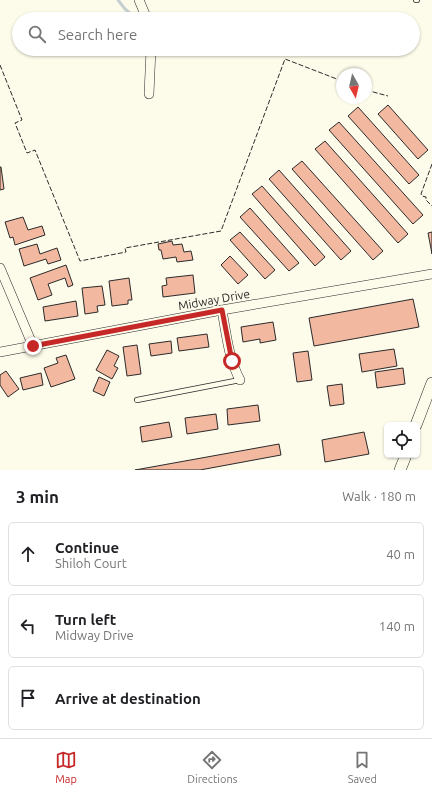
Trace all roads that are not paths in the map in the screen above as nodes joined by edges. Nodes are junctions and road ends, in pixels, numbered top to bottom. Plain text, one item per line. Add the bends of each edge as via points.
1 (140, 0) edge
2 (144, 12) edge
3 (151, 56) edge
4 (150, 94) dead end
5 (0, 268) edge
6 (432, 274) edge
7 (222, 310) junction
8 (33, 346) junction
9 (0, 352) edge
10 (240, 380) joint
11 (432, 383) edge
12 (137, 400) dead end
13 (417, 422) edge
14 (405, 458) edge
15 (400, 470) edge

1 - 2 street
3 - 4 street
5 - 8 street
6 - 7 street, Midway Drive
7 - 8 street, Midway Drive
7 - 10 street via 232,361
8 - 9 street, Midway Drive
10 - 12 lane
11 - 13 street
14 - 15 street

